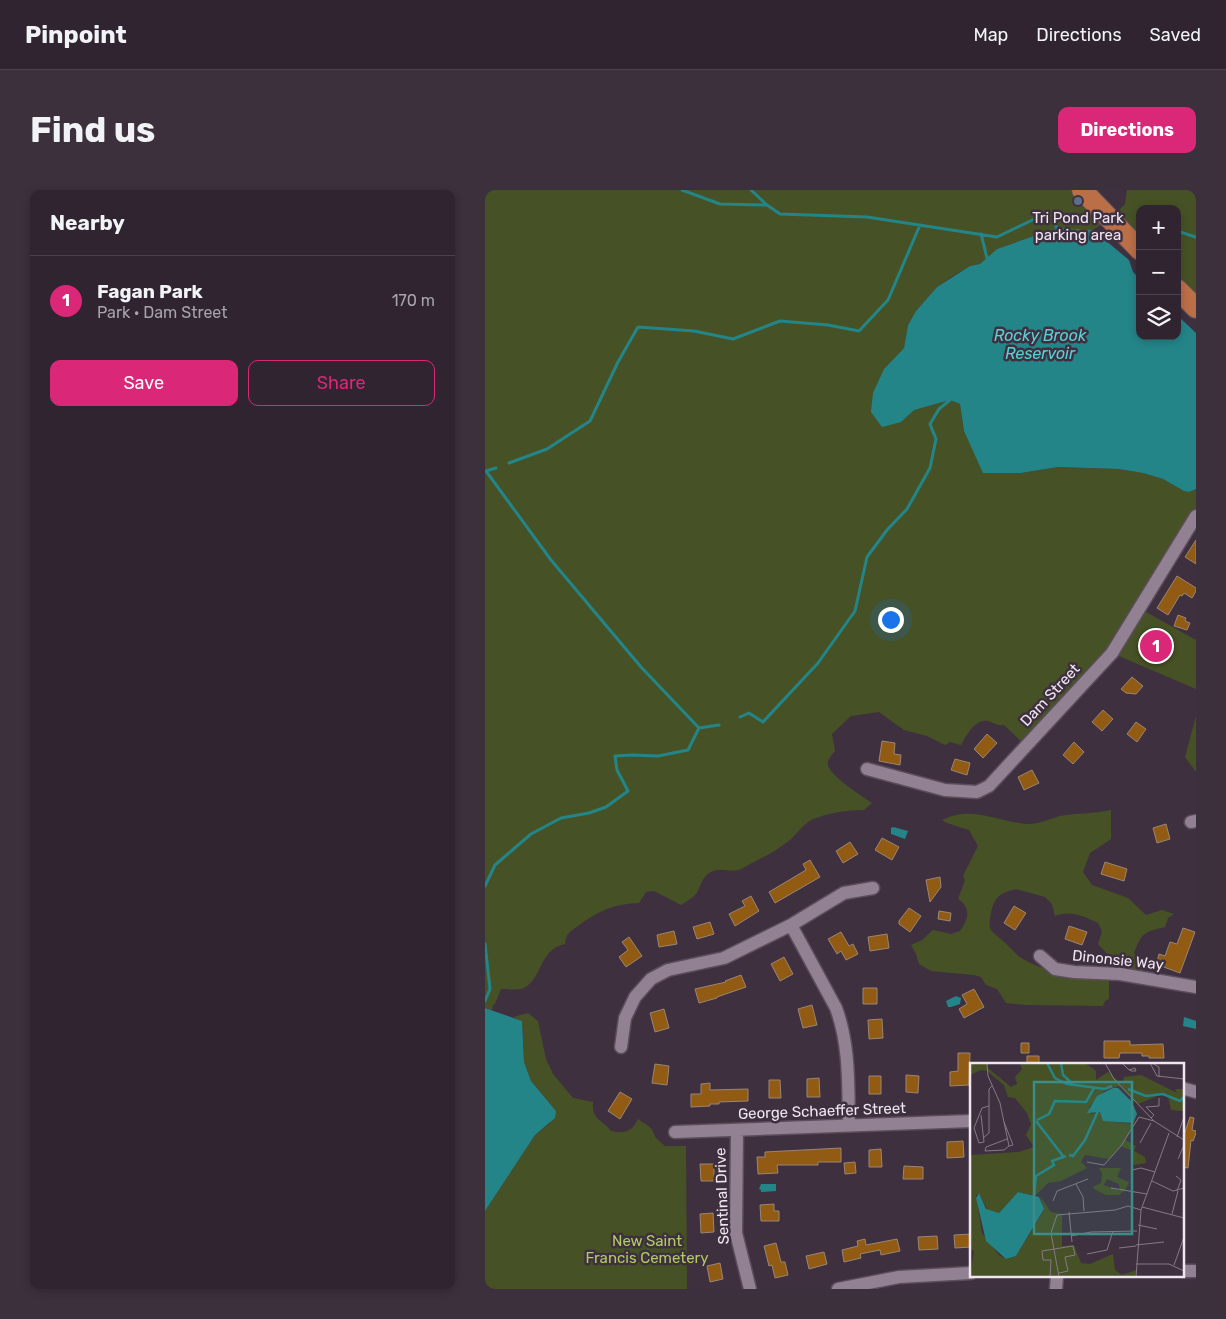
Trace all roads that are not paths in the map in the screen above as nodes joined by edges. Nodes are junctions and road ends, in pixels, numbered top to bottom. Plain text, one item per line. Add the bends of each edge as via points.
1 (1082, 190) edge
2 (1136, 246) edge
3 (1181, 293) edge
4 (1196, 308) edge
5 (1196, 516) edge
6 (867, 769) dead end
7 (873, 888) dead end
8 (791, 925) junction
9 (1040, 956) dead end
10 (1196, 987) edge
11 (621, 1047) dead end
12 (1183, 1088) edge
13 (1196, 1092) edge
14 (970, 1121) edge
15 (849, 1125) junction
16 (737, 1131) junction
17 (675, 1132) dead end
18 (1196, 1270) edge
19 (1183, 1271) edge
20 (970, 1273) edge
21 (1057, 1276) edge
22 (750, 1289) edge
23 (839, 1289) edge
24 (1056, 1289) edge

1 - 2 main road
3 - 4 main road
5 - 6 street, Dam Street via 1112,653 989,786 977,792 945,790
7 - 8 street via 844,893
8 - 11 street via 724,958 668,970 651,979 635,997 625,1018
8 - 15 street via 841,1021 847,1049
9 - 10 street, Dinonsie Way via 1055,969 1120,974
12 - 13 street
14 - 15 street, George Schaeffer Street
15 - 16 street, George Schaeffer Street
16 - 17 street, George Schaeffer Street
16 - 22 street, Sentinal Drive via 736,1233
18 - 19 street
20 - 23 street via 899,1277
21 - 24 street

